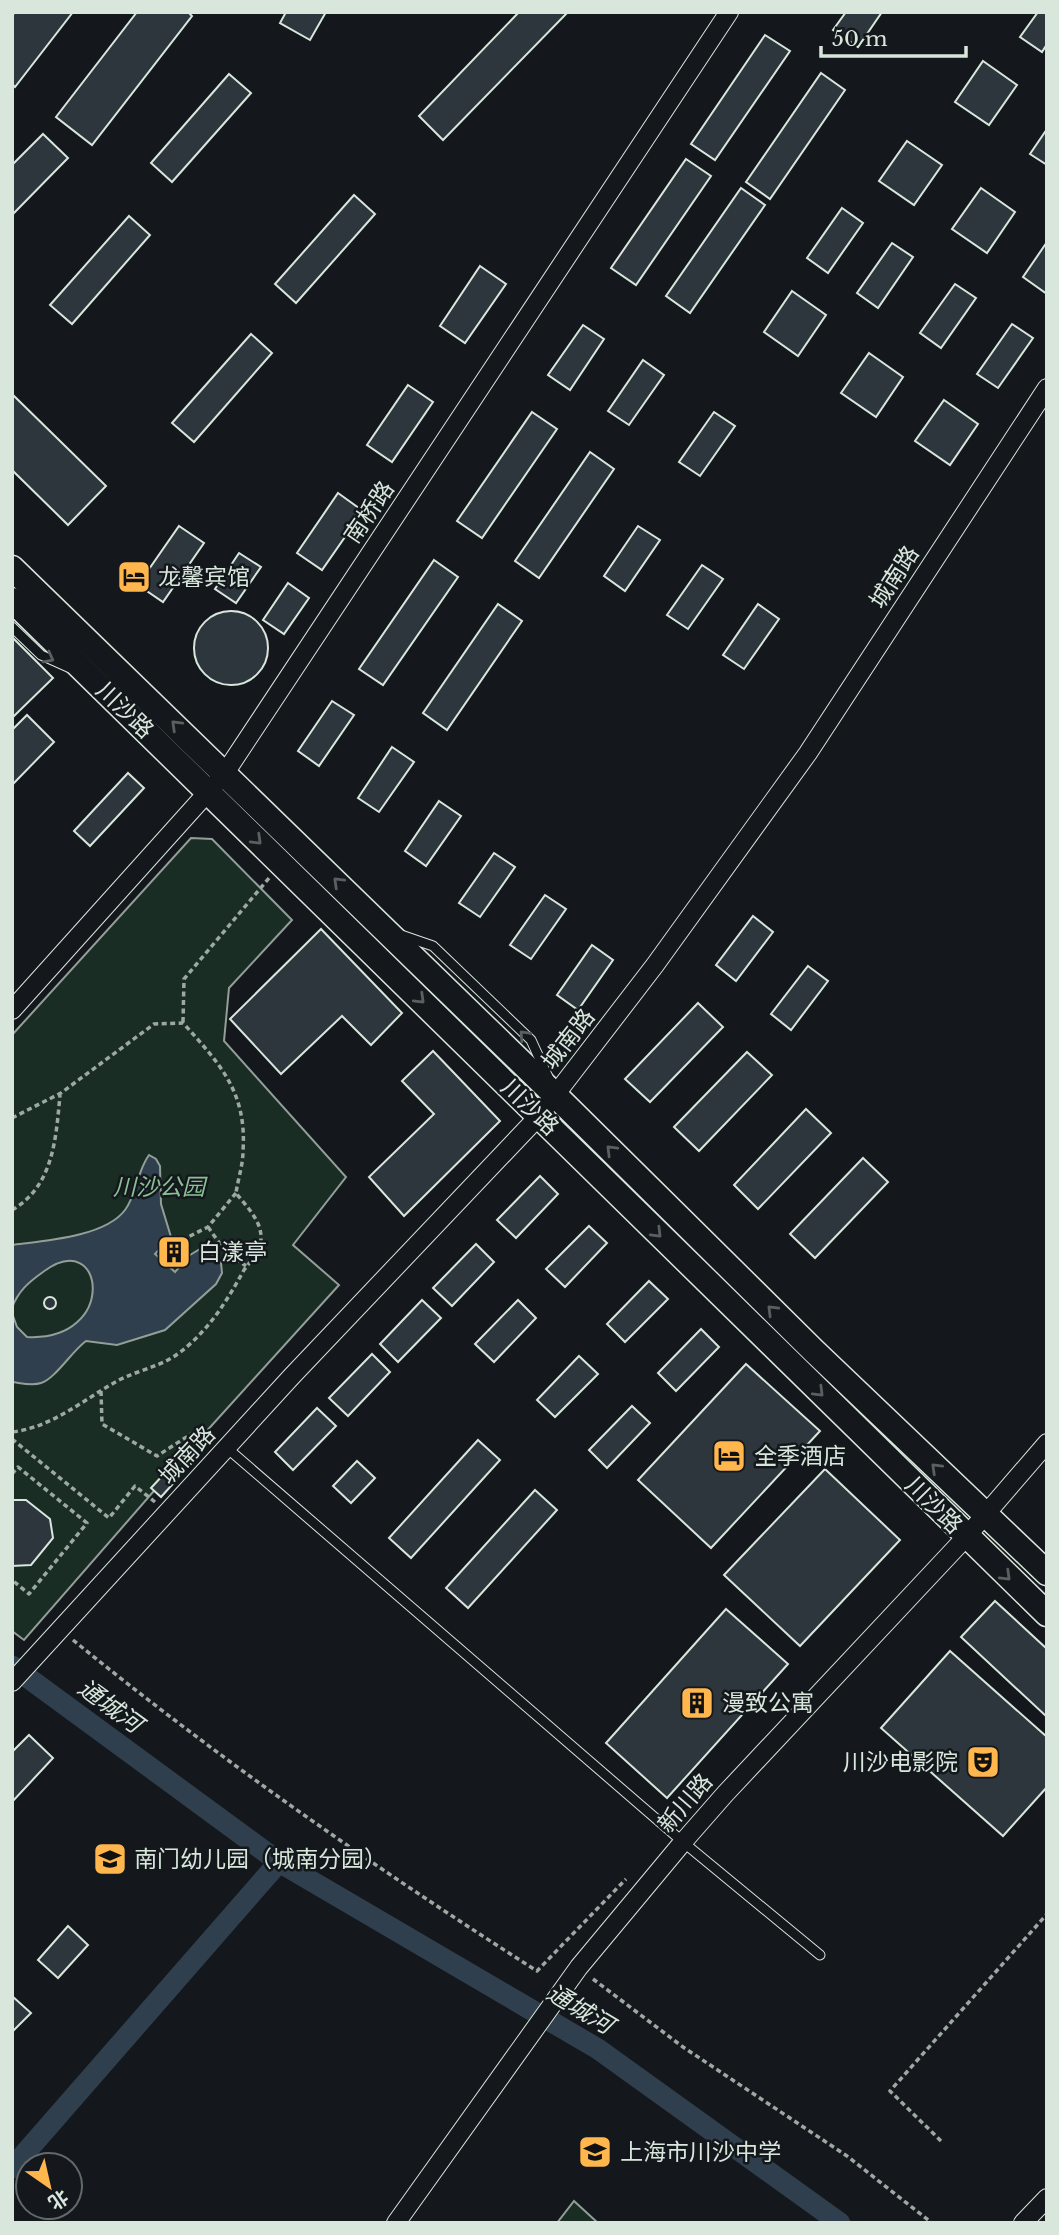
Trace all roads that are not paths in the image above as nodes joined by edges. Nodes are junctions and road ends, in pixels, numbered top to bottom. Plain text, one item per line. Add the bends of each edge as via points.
1 (729, 12) edge
2 (1047, 388) edge
3 (12, 568) edge
4 (12, 600) edge
5 (12, 627) edge
6 (92, 678) junction
7 (225, 773) junction
8 (208, 792) junction
9 (12, 1010) edge
10 (555, 1095) junction
11 (539, 1116) junction
12 (1047, 1444) edge
13 (227, 1448) junction
14 (986, 1515) junction
15 (966, 1537) junction
16 (1047, 1573) edge
17 (1047, 1614) edge
18 (12, 1682) edge
19 (683, 1842) junction
20 (820, 1955) dead end
21 (1047, 2198) edge
22 (396, 2223) edge
23 (1023, 2223) edge

1 - 7 street, 南桥路
2 - 10 street, 城南路 via 808,753
7 -> 3 main road, 川沙路
4 - 6 main road, 川沙路
5 -> 6 lane via 41,655
6 - 8 main road, 川沙路
7 - 8 street, 南桥路
10 -> 7 main road, 川沙路
8 - 9 street, 南桥路
8 -> 11 main road, 川沙路
10 - 11 street, 城南路
14 -> 10 main road, 川沙路
11 - 13 street, 城南路
11 -> 15 main road, 川沙路
12 - 14 street, 新川路
13 - 18 street, 城南路
13 - 19 lane
14 - 15 street, 新川路
14 - 16 main road, 川沙路
15 -> 17 main road, 川沙路
15 - 19 street, 新川路
19 - 20 lane
19 - 22 street, 新川路 via 576,1972
21 - 23 street

